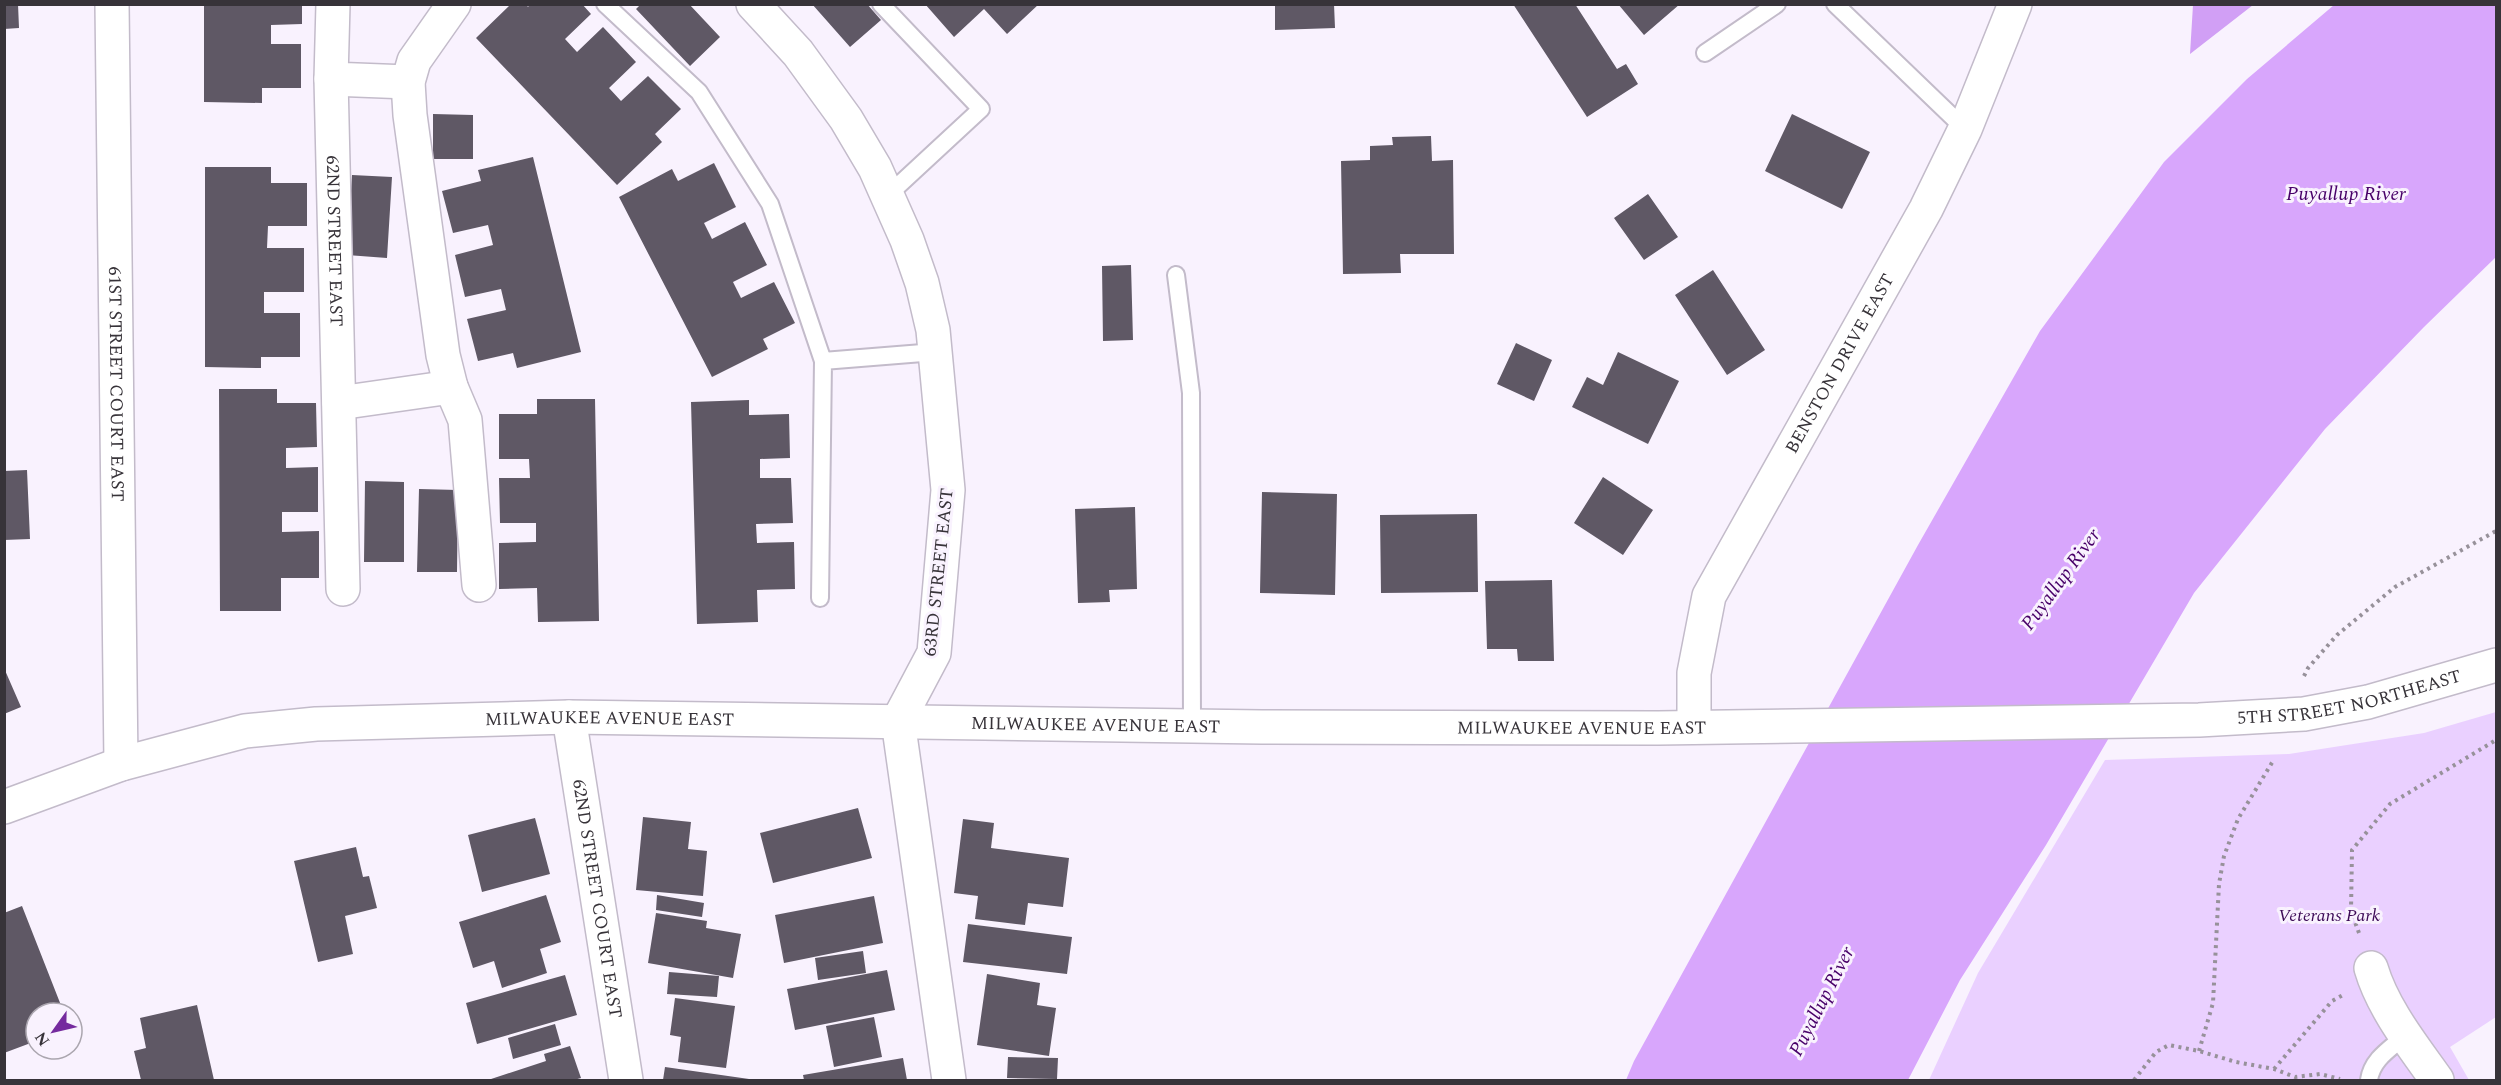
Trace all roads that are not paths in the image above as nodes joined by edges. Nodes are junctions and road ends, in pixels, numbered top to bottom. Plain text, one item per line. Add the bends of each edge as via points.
1 (112, 4) edge
2 (333, 4) edge
3 (454, 4) edge
4 (605, 4) edge
5 (753, 4) edge
6 (881, 4) edge
7 (1777, 4) edge
8 (1835, 4) edge
9 (2015, 4) edge
10 (1705, 53) dead end
11 (331, 80) junction
12 (408, 82) junction
13 (1965, 129) junction
14 (887, 196) junction
15 (1176, 275) dead end
16 (935, 352) junction
17 (823, 361) junction
18 (451, 387) junction
19 (339, 403) junction
20 (479, 585) dead end
21 (343, 589) dead end
22 (820, 598) dead end
23 (2496, 665) edge
24 (569, 717) junction
25 (2199, 720) joint
26 (898, 721) junction
27 (1192, 725) junction
28 (1694, 727) junction
29 (121, 764) junction
30 (4, 807) edge
31 (2372, 971) road end
32 (2406, 1035) junction
33 (626, 1080) edge
34 (949, 1080) edge
35 (2368, 1080) edge
36 (2437, 1080) edge

1 - 29 street, 61ST STREET COURT EAST
2 - 11 street, 62ND STREET EAST
3 - 12 street via 414,61
4 - 17 lane via 699,92 770,204
5 - 14 street, 63RD STREET EAST via 798,53 858,139
6 - 14 lane via 981,109
7 - 10 lane
8 - 13 lane
9 - 13 street, BENSTON DRIVE EAST
11 - 12 street
11 - 19 street, 62ND STREET EAST
12 - 18 street via 441,344
13 - 28 street, BENSTON DRIVE EAST via 1926,209 1709,596 1694,673
14 - 16 street, 63RD STREET EAST via 922,283
15 - 27 lane via 1191,393
16 - 17 lane
16 - 26 street, 63RD STREET EAST via 948,489 934,653
17 - 22 lane
18 - 19 street
18 - 20 street via 465,420
19 - 21 street, 62ND STREET EAST
23 - 25 street, 5TH STREET NORTHEAST via 2368,702 2326,710
24 - 26 street, MILWAUKEE AVENUE EAST
24 - 29 street, MILWAUKEE AVENUE EAST via 316,724 245,731
24 - 33 street, 62ND STREET COURT EAST
25 - 28 street, MILWAUKEE AVENUE EAST
26 - 27 street, MILWAUKEE AVENUE EAST
26 - 34 street
27 - 28 street, MILWAUKEE AVENUE EAST
29 - 30 street, MILWAUKEE AVENUE EAST
31 - 32 street
32 - 35 lane via 2375,1061
32 - 36 street

